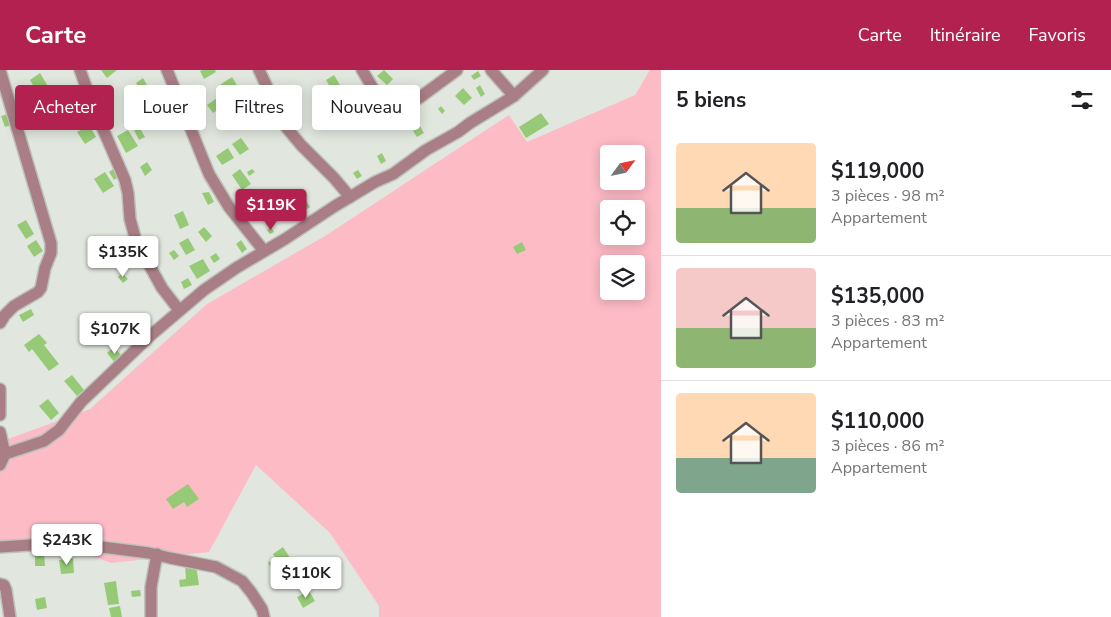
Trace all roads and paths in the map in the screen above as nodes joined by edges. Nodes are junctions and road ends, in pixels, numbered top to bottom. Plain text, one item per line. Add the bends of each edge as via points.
1 (0, 70) edge
2 (80, 70) edge
3 (167, 70) edge
4 (259, 70) edge
5 (362, 70) edge
6 (457, 70) edge
7 (492, 70) edge
8 (543, 70) edge
9 (514, 96) junction
10 (350, 197) junction
11 (264, 250) junction
12 (179, 310) junction
13 (0, 323) edge
14 (0, 389) edge
15 (0, 415) edge
16 (0, 432) edge
17 (3, 459) edge
18 (0, 547) edge
19 (157, 554) junction
20 (0, 584) edge
21 (10, 617) edge
22 (151, 617) edge
23 (264, 617) edge

1 - 13 street via 51,243 41,288 14,306
2 - 12 street via 125,180 136,241 162,288
3 - 11 street via 209,174 229,207
4 - 10 street via 286,127
5 - 6 street via 374,90 383,97 397,99 419,98
7 - 9 street
8 - 9 street
9 - 10 street via 426,150 394,174
10 - 11 street
11 - 12 street
12 - 17 street via 81,402 59,430 44,441
14 - 15 street
16 - 17 street
18 - 19 street via 76,542
19 - 22 street via 151,587
19 - 23 street via 216,567 232,575 251,592
20 - 21 street via 6,590

